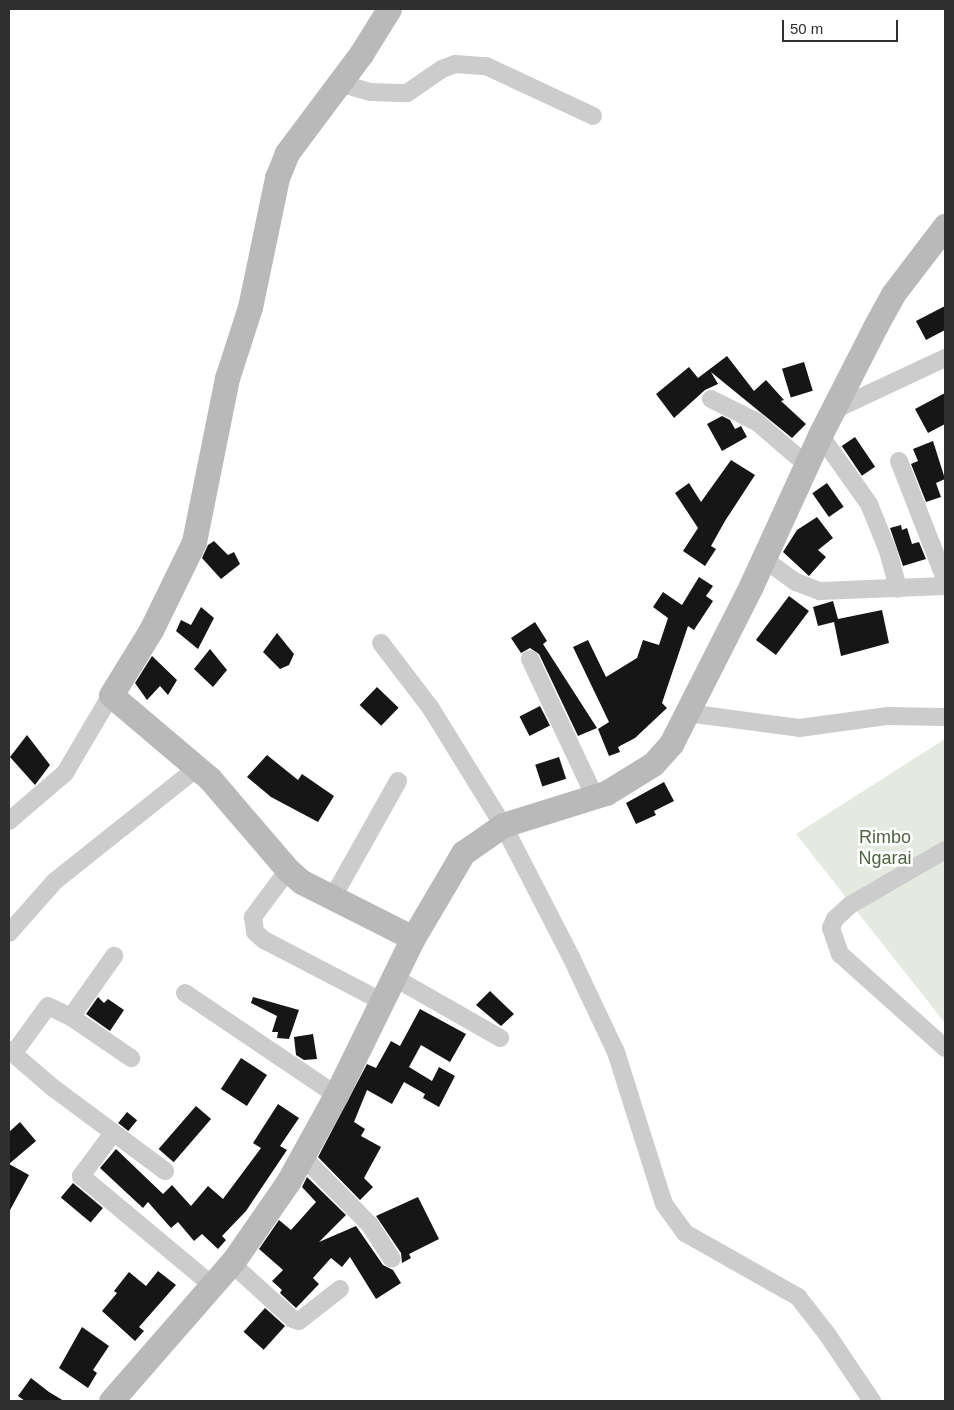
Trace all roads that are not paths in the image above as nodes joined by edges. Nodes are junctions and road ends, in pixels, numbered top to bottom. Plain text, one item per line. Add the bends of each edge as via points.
1 (389, 9) edge
2 (339, 83) junction
3 (593, 116) dead end
4 (945, 226) edge
5 (945, 358) edge
6 (711, 399) dead end
7 (834, 410) junction
8 (820, 435) junction
9 (899, 461) dead end
10 (808, 466) junction
11 (764, 559) junction
12 (945, 579) edge
13 (945, 586) edge
14 (898, 589) junction
15 (381, 643) dead end
16 (530, 660) dead end
17 (111, 695) junction
18 (687, 713) junction
19 (945, 717) edge
20 (197, 768) junction
21 (398, 781) dead end
22 (595, 797) junction
23 (9, 821) edge
24 (503, 825) junction
25 (945, 850) edge
26 (288, 870) junction
27 (333, 897) junction
28 (9, 933) edge
29 (413, 938) junction
30 (114, 956) dead end
31 (394, 978) junction
32 (185, 993) dead end
33 (383, 1002) junction
34 (70, 1017) junction
35 (500, 1038) dead end
36 (945, 1048) edge
37 (11, 1052) edge
38 (131, 1058) dead end
39 (336, 1095) junction
40 (113, 1133) junction
41 (302, 1156) junction
42 (165, 1171) dead end
43 (392, 1259) dead end
44 (231, 1263) junction
45 (212, 1285) junction
46 (340, 1289) dead end
47 (111, 1401) edge
48 (872, 1401) edge

1 - 2 street
2 - 3 street via 370,92 407,93 455,64 486,66
2 - 17 street via 287,153 277,178 250,308 226,378 194,542 151,630
4 - 7 street via 893,294
5 - 7 street
6 - 10 street via 757,422
7 - 8 street
8 - 10 street
8 - 14 street via 869,504 888,550
9 - 12 street
10 - 11 street
11 - 14 street via 796,582 820,591
11 - 18 street
13 - 14 street
15 - 24 street via 430,708
16 - 22 street
17 - 20 street
17 - 23 street via 65,773
18 - 19 street via 800,728 888,716
18 - 22 street via 671,744 653,764
20 - 26 street via 251,824
20 - 28 street via 69,869 31,904
21 - 27 street
22 - 24 street
24 - 29 street via 463,853
24 - 48 street via 616,1052 664,1204 685,1233 798,1297
25 - 36 street via 850,905 835,919 831,928 840,954
26 - 27 street
26 - 33 street via 253,916 255,932 264,940
27 - 29 street
29 - 31 street
30 - 34 street
31 - 33 street
31 - 35 street
32 - 39 street
33 - 39 street
34 - 37 street via 48,1006
34 - 38 street
37 - 40 street
39 - 41 street
40 - 42 street
40 - 45 street via 82,1176
41 - 43 street via 370,1225
41 - 44 street via 260,1225
44 - 45 street
44 - 46 street via 299,1321
45 - 47 street

